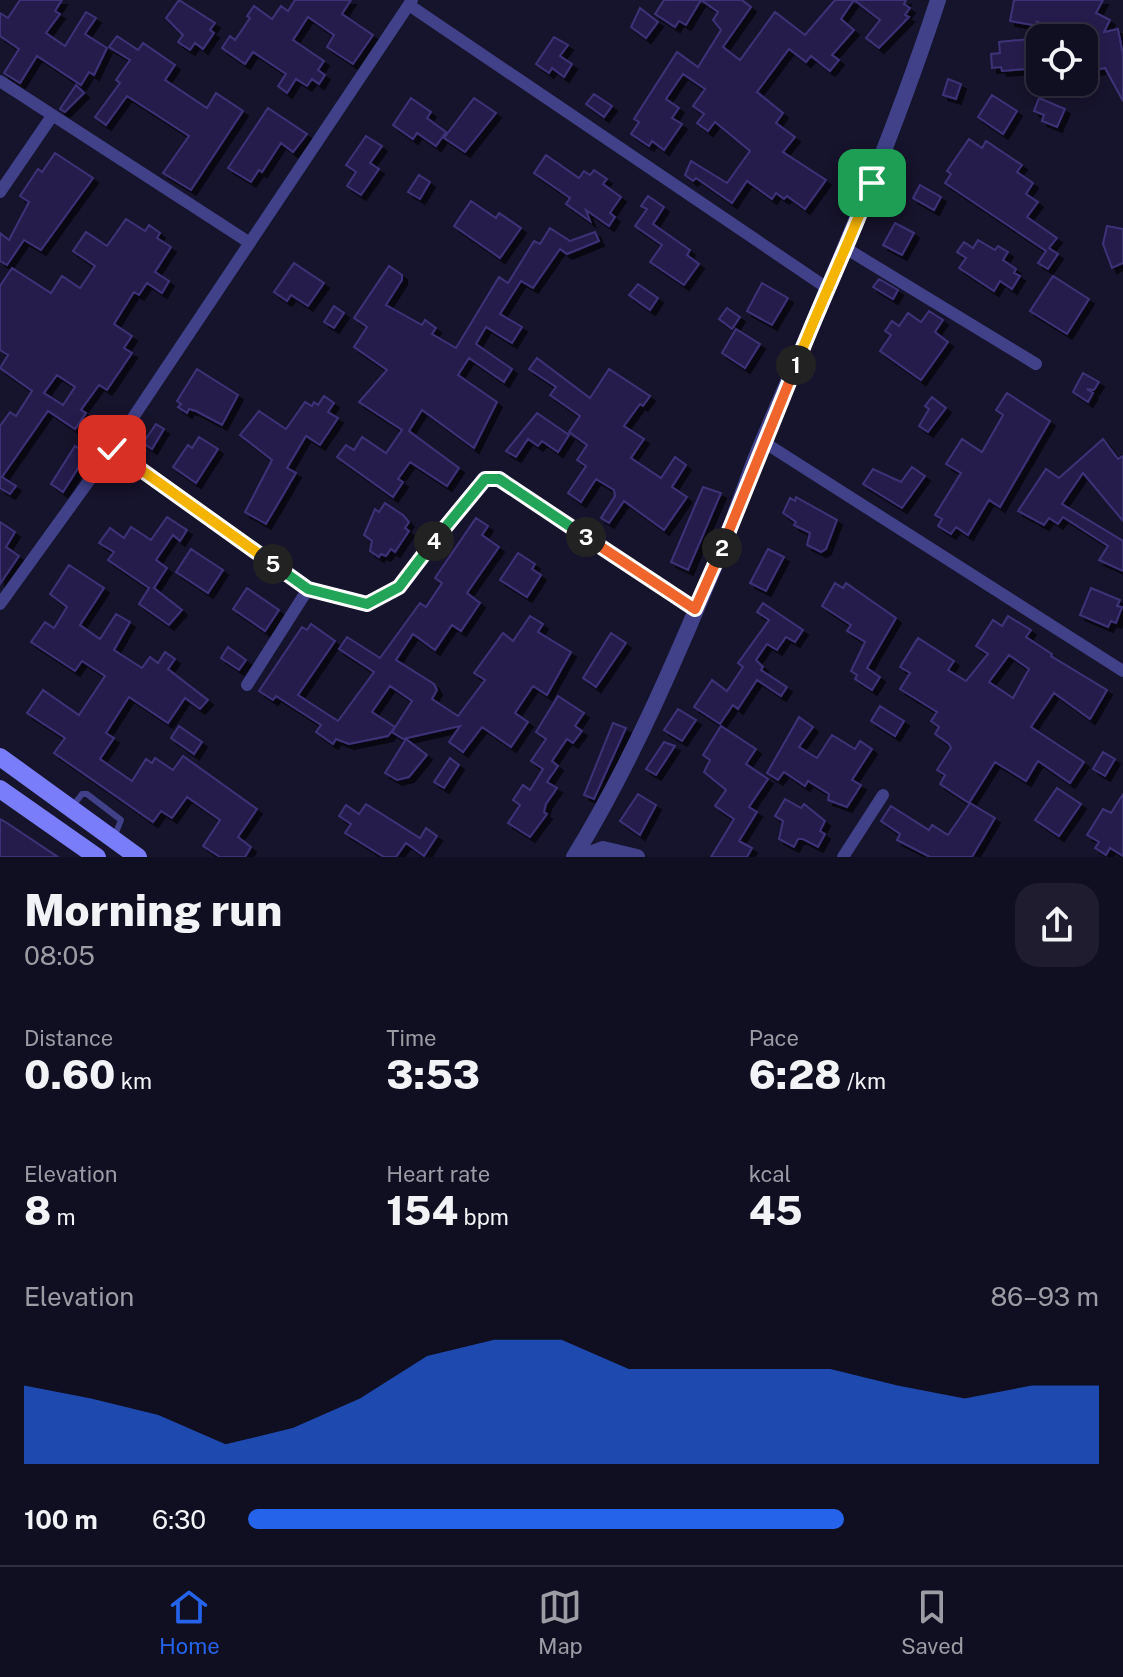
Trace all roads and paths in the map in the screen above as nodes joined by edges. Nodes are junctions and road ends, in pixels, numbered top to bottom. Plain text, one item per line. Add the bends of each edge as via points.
1 (938, 0) edge
2 (410, 2) edge
3 (0, 81) edge
4 (52, 116) junction
5 (0, 192) edge
6 (250, 243) junction
7 (847, 249) junction
8 (827, 288) junction
9 (1036, 364) dead end
10 (762, 441) junction
11 (112, 449) junction
12 (308, 589) junction
13 (0, 604) edge
14 (695, 609) junction
15 (1123, 671) edge
16 (247, 685) dead end
17 (0, 757) edge
18 (0, 789) edge
19 (883, 795) dead end
20 (94, 856) edge
21 (138, 857) edge
22 (574, 857) edge
23 (583, 857) edge
24 (637, 857) edge
25 (843, 857) edge

1 - 7 street
2 - 6 street
2 - 8 street
3 - 4 street
4 - 5 street
4 - 6 street
6 - 11 street
7 - 8 street
7 - 9 street
8 - 10 street
10 - 14 street
10 - 15 street
11 - 12 street
11 - 13 street
12 - 14 street via 367,604 399,587 467,498 485,479 499,479
12 - 16 street
14 - 22 street via 633,749
17 - 21 main road
18 - 20 main road
19 - 25 street
23 - 24 street via 603,849

